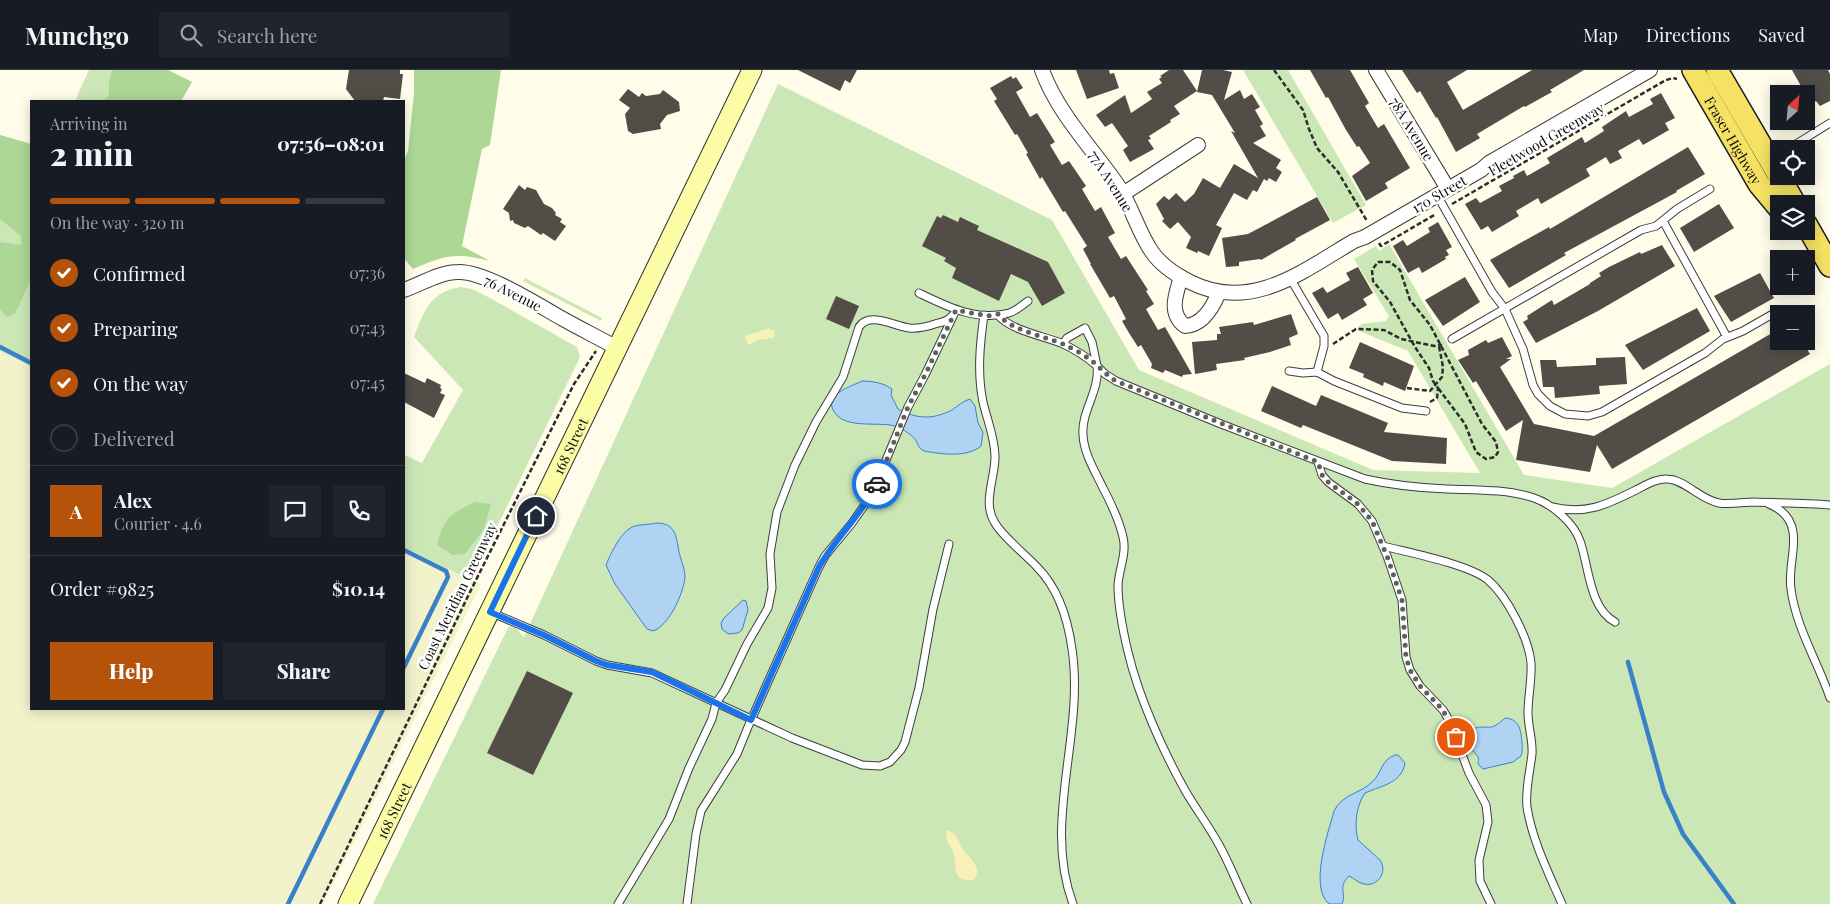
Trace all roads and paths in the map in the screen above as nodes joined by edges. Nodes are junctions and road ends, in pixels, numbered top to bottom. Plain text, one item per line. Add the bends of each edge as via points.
1 (752, 70) edge
2 (1042, 70) edge
3 (1274, 70) edge
4 (1376, 70) edge
5 (1650, 70) edge
6 (1718, 70) edge
7 (1685, 75) edge
8 (1717, 111) junction
9 (1830, 123) edge
10 (1803, 140) edge
11 (1198, 145) dead end
12 (1770, 158) edge
13 (1770, 165) edge
14 (1710, 189) dead end
15 (1443, 192) junction
16 (1123, 194) junction
17 (1770, 198) edge
18 (1444, 209) junction
19 (1663, 221) junction
20 (1369, 226) dead end
21 (1377, 238) dead end
22 (1807, 240) edge
23 (1815, 240) edge
24 (1830, 267) edge
25 (1181, 278) junction
26 (1290, 278) junction
27 (405, 290) edge
28 (1219, 292) junction
29 (918, 293) dead end
30 (1028, 301) dead end
31 (1504, 309) junction
32 (954, 313) junction
33 (998, 314) junction
34 (984, 315) junction
35 (1770, 316) edge
36 (1727, 337) junction
37 (1452, 339) joint
38 (1412, 341) junction
39 (1062, 344) junction
40 (1440, 346) junction
41 (617, 348) junction
42 (1323, 350) junction
43 (594, 355) dead end
44 (1097, 366) junction
45 (1288, 371) dead end
46 (1317, 372) junction
47 (1435, 385) junction
48 (1408, 388) dead end
49 (1438, 388) junction
50 (1429, 402) dead end
51 (1426, 411) dead end
52 (1318, 462) junction
53 (1767, 503) junction
54 (1830, 505) edge
55 (1550, 506) junction
56 (949, 544) dead end
57 (1383, 546) junction
58 (490, 612) junction
59 (1615, 622) dead end
60 (1830, 698) edge
61 (716, 703) junction
62 (751, 720) junction
63 (320, 904) edge
64 (348, 904) edge
65 (618, 904) edge
66 (686, 904) edge
67 (1073, 904) edge
68 (1247, 904) edge
69 (1491, 904) edge
70 (1562, 904) edge

1 - 41 main road, 168 Street
2 - 16 street, 77A Avenue via 1061,106
3 - 20 path via 1303,110 1313,141 1338,172
4 - 15 street, 78A Avenue
5 - 15 street, 170 Street
6 - 12 main road, Fraser Highway
7 - 8 main road, Fraser Highway
7 - 18 path, Fleetwood Greenway via 1666,80
8 - 13 main road via 1756,158
8 - 17 main road, Fraser Highway via 1758,184
9 - 10 lane
11 - 16 street
14 - 19 lane
15 - 18 lane
15 - 26 street, 170 Street
16 - 25 street, 77A Avenue via 1152,252
18 - 21 path, Fleetwood Greenway via 1381,246
18 - 31 lane
19 - 31 lane via 1641,230
19 - 36 lane
22 - 24 main road
23 - 24 main road
25 - 28 street, 77A Avenue
25 - 28 street via 1174,307 1178,320 1184,326 1192,325 1205,316
26 - 28 street, 170 Street via 1254,292
26 - 42 lane via 1323,332
27 - 41 street, 76 Avenue via 434,278 467,272 522,296
29 - 32 lane
30 - 33 lane via 1010,313
31 - 36 lane via 1523,349 1538,394 1550,406 1576,416 1602,412
31 - 37 lane
32 - 34 lane
32 - 61 lane via 948,321 925,328 907,328 868,319 859,327 843,377 816,422 777,512 770,554 772,588 768,608
32 - 62 lane via 898,429 871,496 819,567
33 - 34 lane
33 - 39 lane via 1002,320
34 - 67 lane via 980,374 982,399 995,454 989,505 991,515 996,525 1040,569 1050,584 1064,615 1073,651 1074,715 1061,842 1065,879
35 - 36 lane via 1743,332
37 - 40 path
38 - 40 path
38 - 40 path via 1390,302 1373,281 1372,270 1378,262 1390,262 1400,270 1410,300 1426,319
38 - 42 path via 1397,338 1384,330 1359,329
38 - 47 path via 1429,368
39 - 44 lane
39 - 44 lane via 1085,328
40 - 47 path via 1442,375
40 - 49 path via 1482,424 1496,442 1498,452 1495,457 1486,459 1476,452 1465,424
41 - 58 main road, 168 Street
42 - 46 lane
43 - 63 path, Coast Meridian Greenway via 574,384 483,566
44 - 52 lane via 1123,384
44 - 68 lane via 1096,389 1085,419 1083,436 1124,540 1118,584 1130,660 1144,702 1175,770 1224,854
45 - 46 lane
46 - 51 lane via 1402,408
47 - 48 path via 1430,391
47 - 49 path
49 - 50 path via 1437,398
52 - 55 lane via 1365,479 1390,484 1505,493 1534,498
52 - 57 lane via 1328,482 1358,504 1372,521
53 - 54 lane
53 - 55 lane via 1720,504 1668,478 1588,509 1568,511
53 - 60 lane via 1785,514 1793,531 1790,580 1794,604
55 - 59 lane via 1577,534 1596,599 1603,612
56 - 62 lane via 910,727 901,750 890,762 880,766 862,765
57 - 69 lane via 1402,600 1410,670 1449,720 1469,773 1486,804 1488,822 1479,860 1480,880
57 - 70 lane via 1477,574 1498,591 1517,622 1531,662 1528,715 1532,752 1528,809
58 - 61 lane via 596,661 652,672
58 - 64 main road, 168 Street
61 - 62 lane
61 - 65 lane via 669,819
62 - 66 lane via 737,754 701,811

